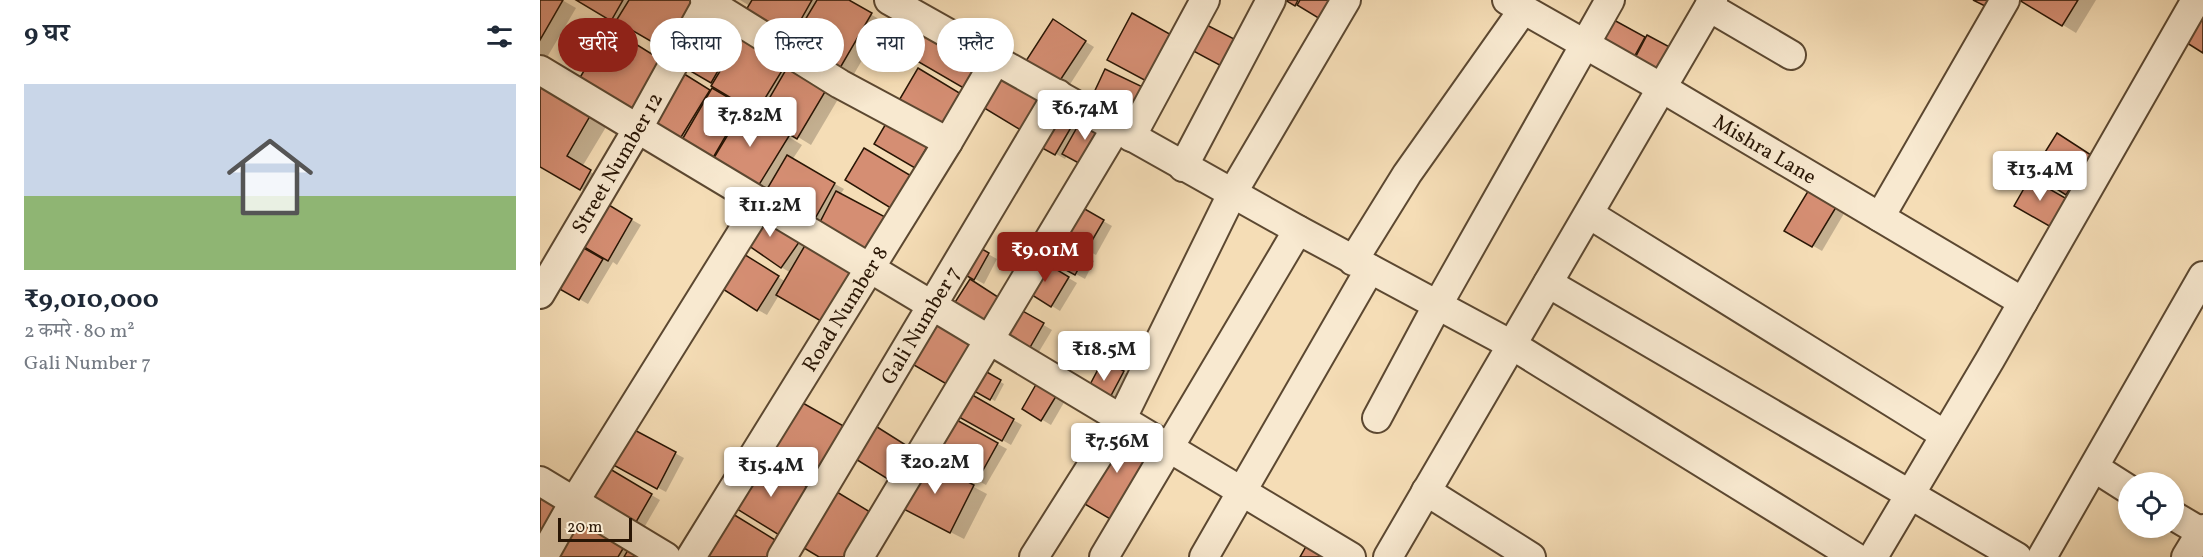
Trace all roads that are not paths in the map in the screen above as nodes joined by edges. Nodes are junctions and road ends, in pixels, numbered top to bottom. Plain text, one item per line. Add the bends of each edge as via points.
1 (889, 0) edge
2 (1205, 0) edge
3 (1272, 0) edge
4 (1346, 0) edge
5 (1610, 0) edge
6 (2005, 0) edge
7 (2196, 0) edge
8 (707, 1) edge
9 (1711, 4) edge
10 (1515, 5) edge
11 (937, 27) edge
12 (1584, 44) junction
13 (1791, 55) dead end
14 (540, 70) edge
15 (1014, 70) edge
16 (989, 72) edge
17 (1662, 88) junction
18 (1058, 94) junction
19 (638, 128) junction
20 (1123, 133) junction
21 (948, 142) junction
22 (1184, 167) junction
23 (1233, 192) junction
24 (761, 202) junction
25 (1589, 214) junction
26 (1880, 217) junction
27 (1298, 230) junction
28 (1362, 265) junction
29 (871, 267) junction
30 (2203, 276) edge
31 (1548, 283) junction
32 (540, 294) edge
33 (2023, 302) junction
34 (932, 304) junction
35 (1437, 306) junction
36 (990, 339) junction
37 (1512, 345) junction
38 (1122, 418) junction
39 (1377, 418) dead end
40 (1945, 435) junction
41 (1168, 446) junction
42 (2095, 468) junction
43 (540, 481) edge
44 (2118, 483) edge
45 (1426, 491) junction
46 (1244, 492) junction
47 (1910, 494) junction
48 (574, 502) junction
49 (2184, 521) edge
50 (2202, 531) edge
51 (543, 557) edge
52 (666, 557) edge
53 (692, 557) edge
54 (782, 557) edge
55 (859, 557) edge
56 (1034, 557) edge
57 (1104, 557) edge
58 (1204, 557) edge
59 (1351, 557) edge
60 (1388, 557) edge
61 (1531, 557) edge
62 (1855, 557) edge
63 (1873, 557) edge
64 (2017, 557) edge
65 (2042, 557) edge
66 (2186, 557) edge

1 - 11 street
2 - 20 street
3 - 22 street
4 - 23 street
5 - 12 street
6 - 26 street
7 - 33 street
8 - 19 street, Street Number 12
8 - 21 street via 840,84
9 - 13 street
9 - 17 street
10 - 12 street, Mishra Lane
10 - 28 street via 1407,174
12 - 17 street, Mishra Lane
12 - 35 street
14 - 19 street
15 - 18 street
16 - 21 street, Road Number 8
17 - 25 street
17 - 26 street, Mishra Lane
18 - 20 street
18 - 34 street, Gali Number 7
19 - 24 street
19 - 32 street, Street Number 12
20 - 22 street
20 - 36 street
21 - 29 street, Road Number 8
22 - 23 street
23 - 27 street
23 - 38 street
24 - 29 street
24 - 48 street
25 - 31 street
25 - 40 street
26 - 33 street, Mishra Lane
27 - 28 street
27 - 41 street
28 - 35 street
28 - 46 street
29 - 34 street
29 - 53 street, Road Number 8
30 - 42 street
31 - 37 street
31 - 47 street
33 - 40 street
34 - 36 street
34 - 54 street, Gali Number 7
35 - 37 street
35 - 39 street
36 - 38 street
36 - 55 street
37 - 45 street
37 - 62 street
38 - 41 street
38 - 56 street
40 - 47 street
41 - 46 street
41 - 57 street
42 - 44 street
42 - 65 street
43 - 48 street
45 - 60 street
45 - 61 street
46 - 58 street
46 - 59 street
47 - 63 street
47 - 64 street
48 - 51 street
48 - 52 street
49 - 50 street
50 - 66 street

